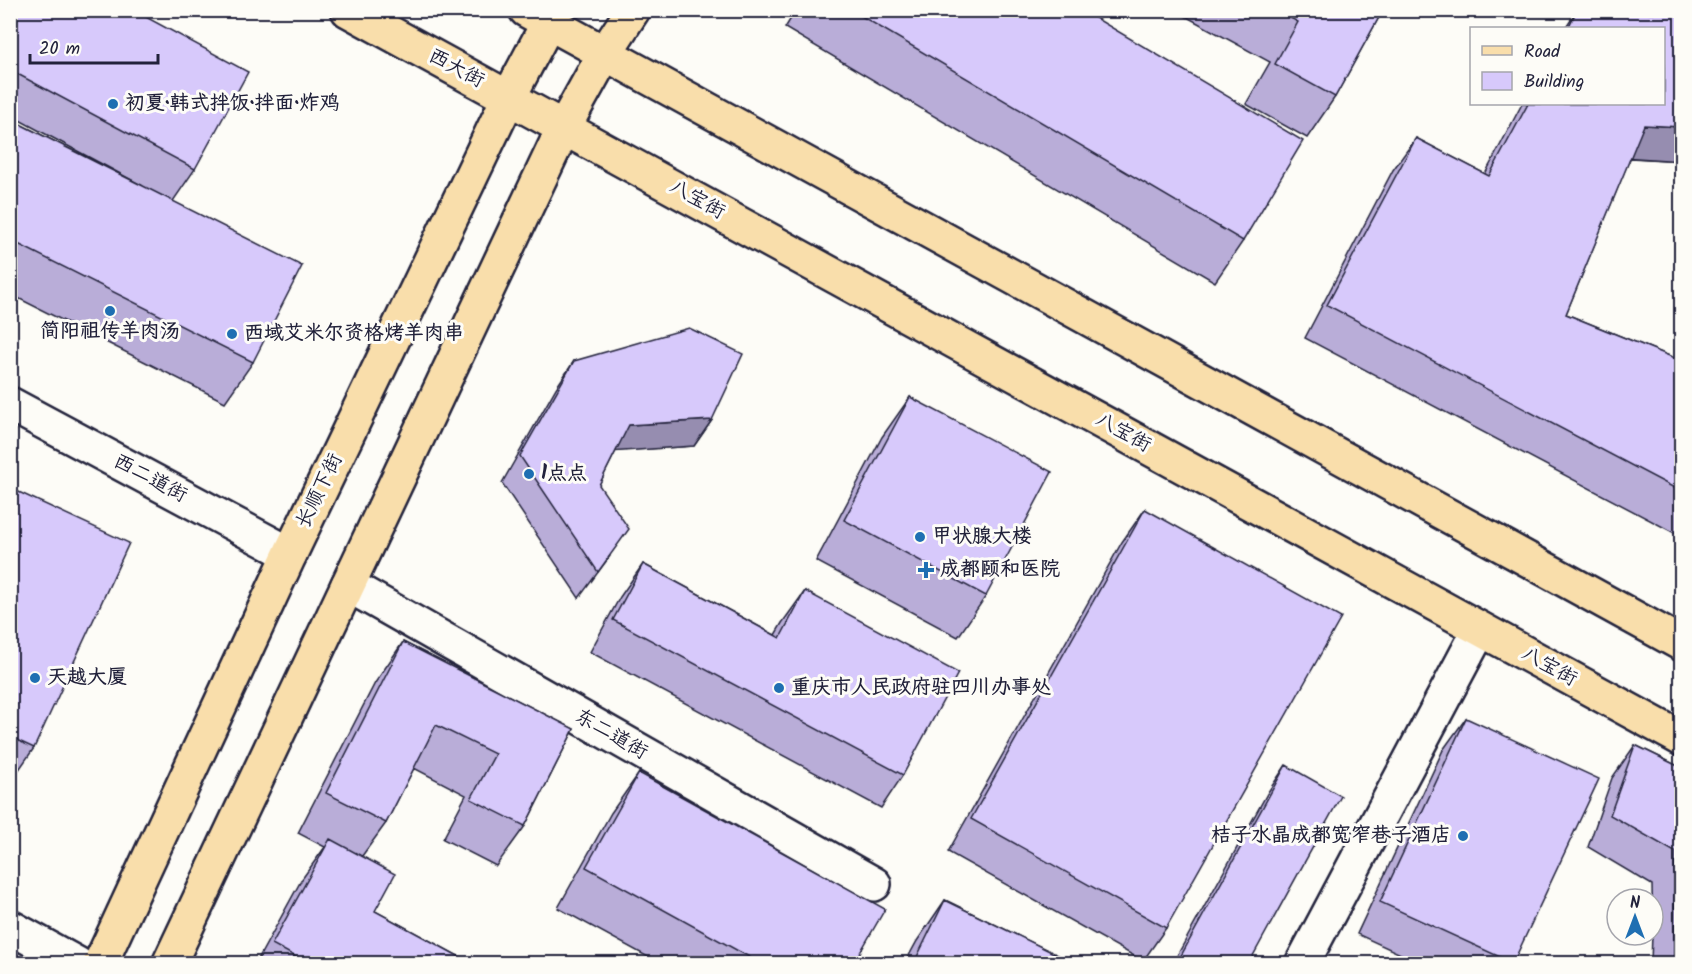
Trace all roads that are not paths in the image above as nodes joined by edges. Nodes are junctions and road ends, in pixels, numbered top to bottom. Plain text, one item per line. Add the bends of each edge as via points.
1 (348, 10) edge
2 (633, 10) edge
3 (543, 14) edge
4 (605, 53) junction
5 (509, 97) junction
6 (564, 127) junction
7 (10, 404) edge
8 (290, 554) junction
9 (348, 585) junction
10 (1480, 629) junction
11 (1682, 644) edge
12 (1682, 739) edge
13 (874, 884) dead end
14 (10, 927) edge
15 (77, 963) edge
16 (100, 963) edge
17 (169, 963) edge
18 (1302, 963) edge

1 - 5 main road, 西大街
2 - 4 main road
3 - 4 main road
3 - 5 main road, 长顺下街
4 - 6 main road
4 - 11 main road
5 - 6 main road, 西大街
5 - 8 main road, 长顺下街
6 - 9 main road
6 - 10 main road, 八宝街
7 - 8 street, 西二道街
8 - 16 main road, 长顺下街
9 - 13 street, 东二道街
9 - 17 main road
10 - 12 main road, 八宝街
10 - 18 street
14 - 15 street

